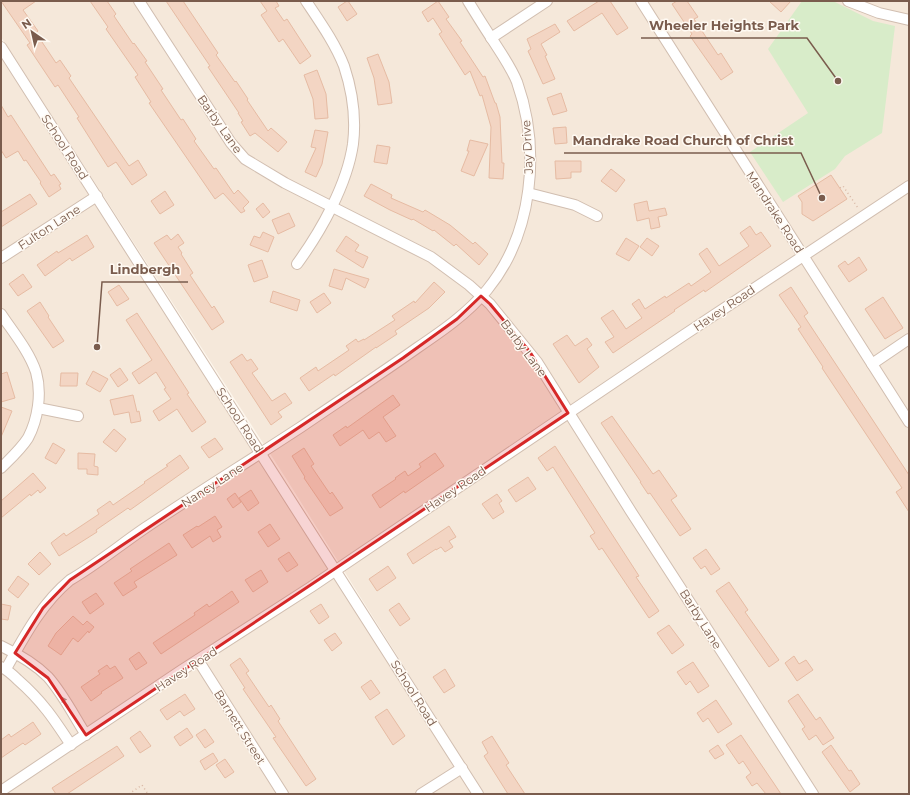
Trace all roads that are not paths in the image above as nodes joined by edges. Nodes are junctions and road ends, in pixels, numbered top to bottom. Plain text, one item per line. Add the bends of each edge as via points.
1 (139, 1) edge
2 (306, 1) edge
3 (468, 1) edge
4 (547, 1) edge
5 (641, 1) edge
6 (848, 1) edge
7 (909, 20) edge
8 (491, 38) junction
9 (1, 47) edge
10 (909, 186) edge
11 (528, 193) junction
12 (97, 196) junction
13 (332, 206) junction
14 (597, 216) dead end
15 (803, 256) junction
16 (1, 258) edge
17 (297, 264) dead end
18 (481, 296) junction
19 (1, 314) edge
20 (909, 339) edge
21 (872, 364) junction
22 (38, 408) junction
23 (568, 412) junction
24 (78, 416) dead end
25 (909, 422) edge
26 (261, 453) junction
27 (1, 468) edge
28 (336, 570) junction
29 (1, 646) edge
30 (15, 653) junction
31 (198, 660) junction
32 (4, 668) edge
33 (86, 735) junction
34 (71, 745) junction
35 (462, 768) junction
36 (1, 792) edge
37 (283, 794) edge
38 (421, 794) edge
39 (478, 794) edge
40 (813, 794) edge

1 - 13 street, Barby Lane via 222,130 245,159 285,183
2 - 13 street via 341,60 353,109 351,154
3 - 8 street, Jay Drive
4 - 8 street
5 - 15 street, Mandrake Road
6 - 7 street via 878,13
8 - 11 street, Jay Drive via 516,82 526,116 530,162
9 - 12 street, School Road
10 - 15 street, Havey Road
11 - 14 street via 575,205
11 - 18 street, Jay Drive via 517,238 504,265
12 - 16 street, Fulton Lane
12 - 26 street, School Road
13 - 17 street via 315,239
13 - 18 street, Barby Lane via 431,257
15 - 21 street, Mandrake Road
15 - 23 street, Havey Road
18 - 23 street, Barby Lane via 530,352
18 - 26 street, Nancy Lane via 457,319 403,358
19 - 22 street via 36,372
20 - 21 street
21 - 25 street, Mandrake Road
22 - 24 street
22 - 27 street via 28,438
23 - 28 street, Havey Road
23 - 40 street, Barby Lane
26 - 28 street, School Road
26 - 30 street, Nancy Lane via 70,580 43,608
28 - 31 street, Havey Road
28 - 35 street, School Road
29 - 30 street
30 - 32 street, Nancy Lane
33 -> 30 street via 57,688 40,670
31 - 33 street, Havey Road
31 - 37 street, Barnett Street
32 - 34 street via 47,709
33 - 34 street, Havey Road
34 - 36 street, Havey Road
35 - 38 street
35 - 39 street, School Road

